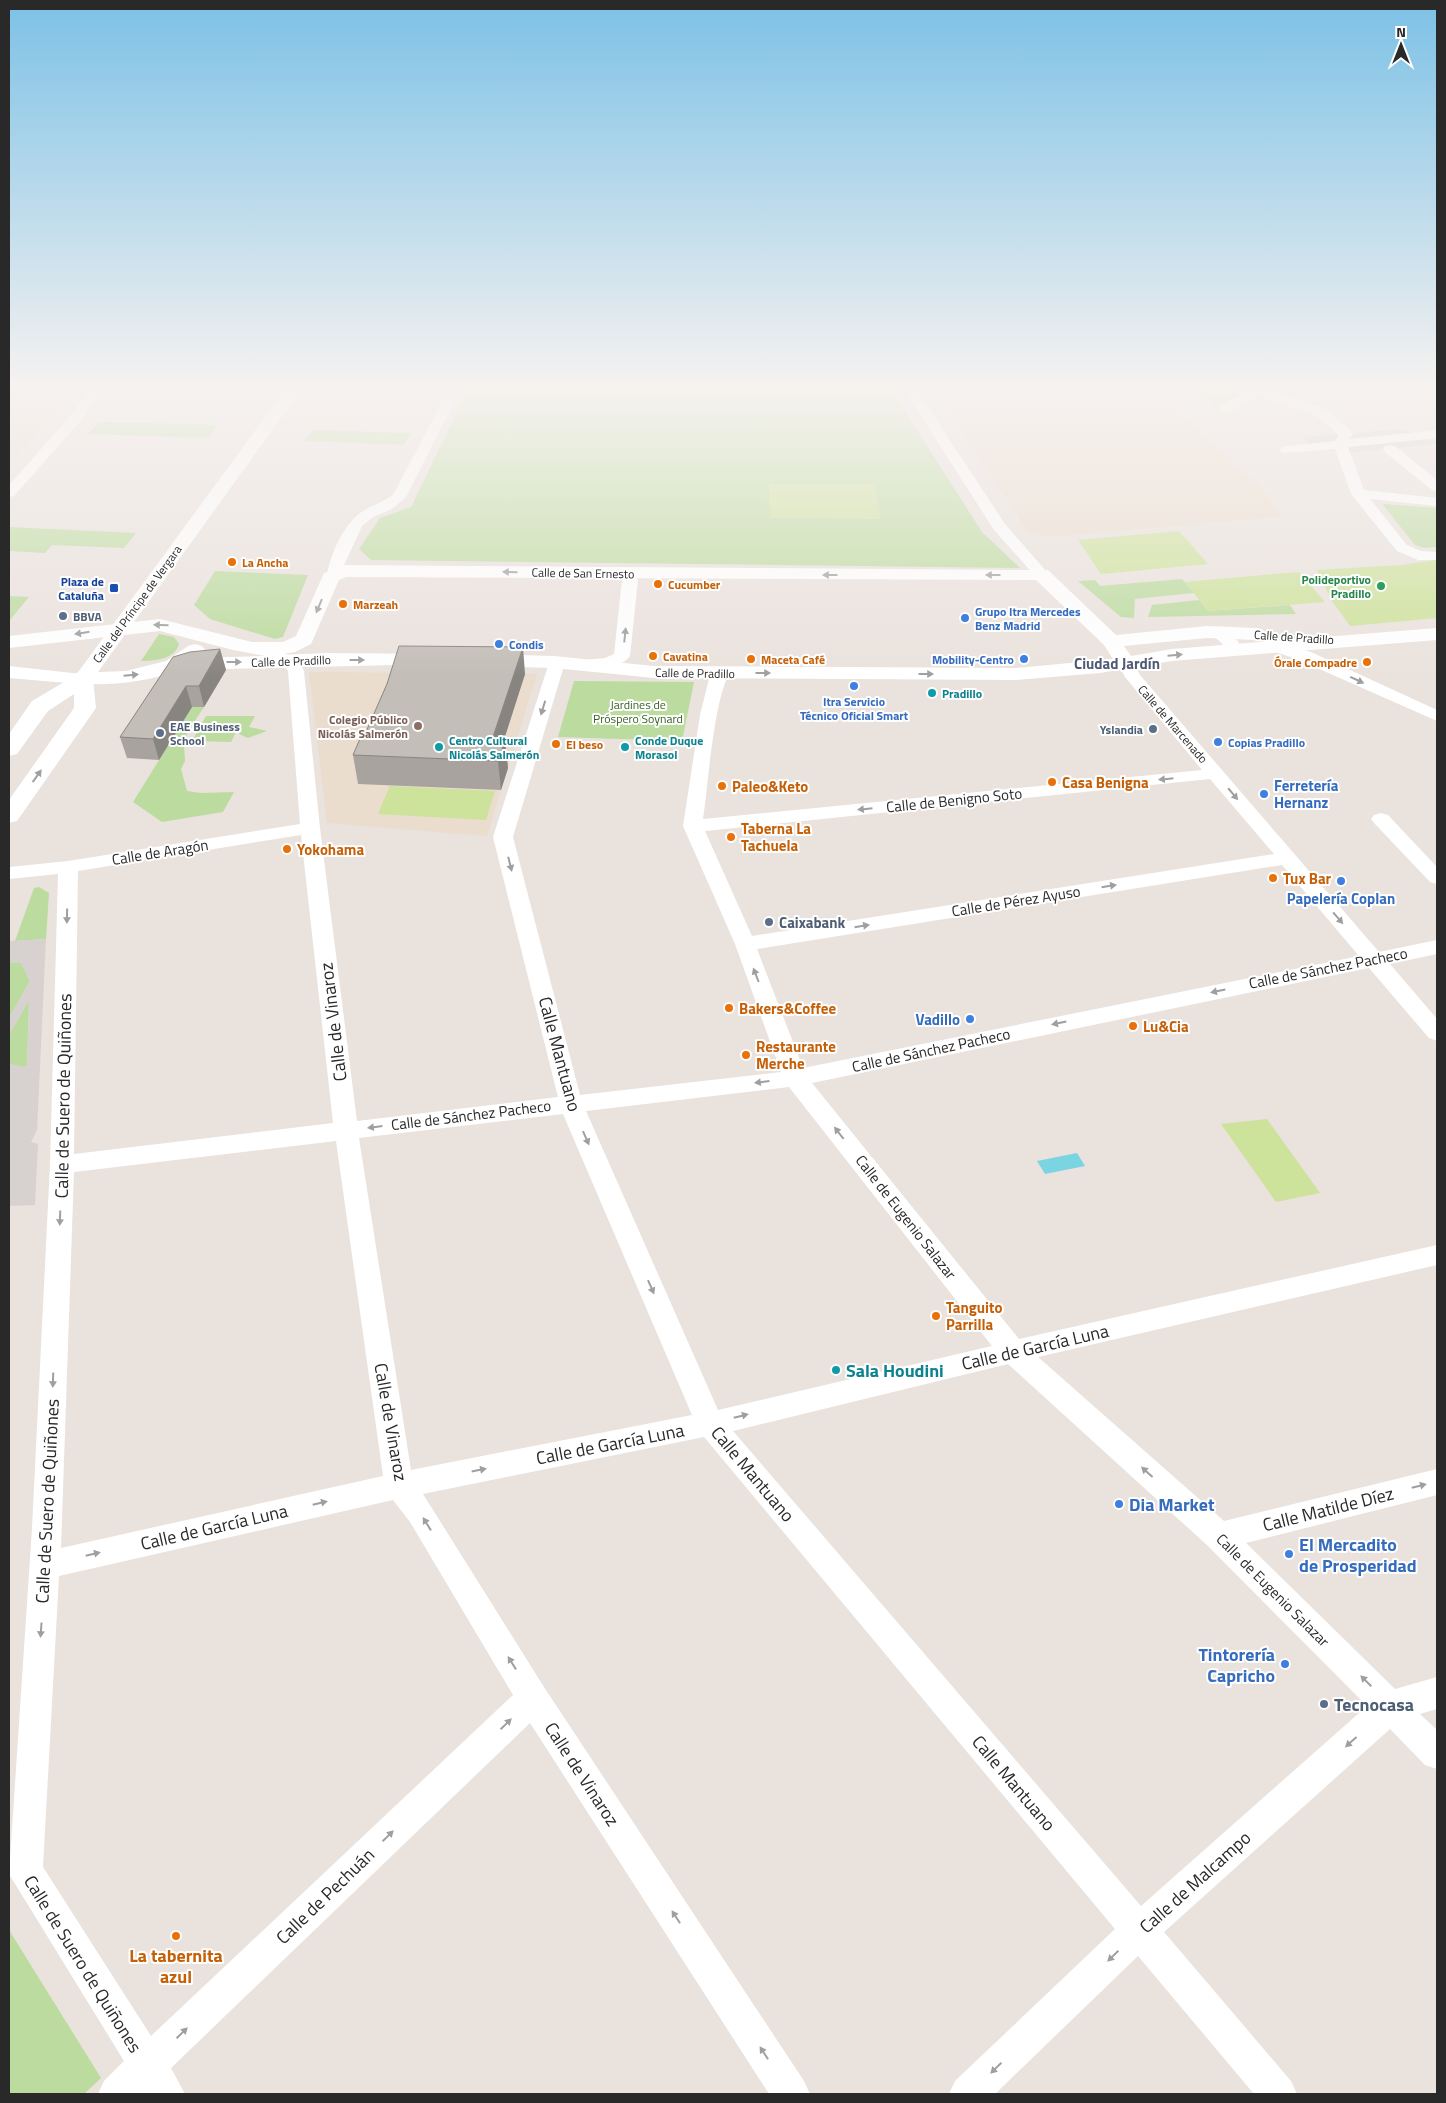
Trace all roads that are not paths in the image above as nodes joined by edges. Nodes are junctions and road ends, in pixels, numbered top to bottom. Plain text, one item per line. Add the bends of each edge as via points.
1 (20, 481) edge
2 (226, 481) edge
3 (407, 481) edge
4 (969, 481) edge
5 (1353, 481) edge
6 (9, 493) edge
7 (1358, 494) junction
8 (1437, 502) edge
9 (1437, 556) edge
10 (628, 573) junction
11 (335, 574) junction
12 (1041, 574) junction
13 (120, 627) junction
14 (1437, 634) edge
15 (200, 635) junction
16 (44, 639) junction
17 (304, 640) junction
18 (1111, 641) junction
19 (1372, 641) junction
20 (9, 642) edge
21 (1219, 642) junction
22 (249, 648) junction
23 (1279, 648) junction
24 (328, 659) junction
25 (1125, 662) junction
26 (567, 663) junction
27 (294, 666) junction
28 (168, 669) junction
29 (11, 672) edge
30 (722, 673) junction
31 (83, 679) junction
32 (1437, 716) edge
33 (9, 749) edge
34 (1214, 771) junction
35 (9, 816) edge
36 (1381, 819) dead end
37 (693, 826) junction
38 (310, 828) junction
39 (1287, 858) junction
40 (68, 867) junction
41 (9, 873) edge
42 (1437, 878) edge
43 (745, 944) junction
44 (1437, 947) edge
45 (1374, 958) junction
46 (1437, 1033) edge
47 (795, 1078) junction
48 (571, 1104) junction
49 (346, 1130) junction
50 (62, 1164) junction
51 (1437, 1255) edge
52 (1013, 1352) junction
53 (710, 1424) junction
54 (1437, 1482) edge
55 (399, 1486) junction
56 (1219, 1536) junction
57 (45, 1565) junction
58 (1437, 1693) edge
59 (533, 1698) junction
60 (1391, 1706) junction
61 (1437, 1753) edge
62 (1139, 1931) junction
63 (156, 2080) edge
64 (117, 2094) edge
65 (791, 2094) edge
66 (968, 2094) edge
67 (1278, 2094) edge

1 - 6 street
2 - 13 street, Calle del Príncipe de Vergara
3 - 11 street via 399,497 356,524
4 - 12 street, Calle de Marcenado via 999,527
5 - 7 street
7 - 8 street
7 - 9 street via 1402,548 1418,555
10 -> 11 street, Calle de San Ernesto via 364,571
12 -> 10 street, Calle de San Ernesto
26 -> 10 street via 608,662 622,656
11 -> 17 street
12 - 18 street, Calle de Marcenado
15 -> 13 street via 174,626
13 -> 16 street
13 - 31 street, Calle del Príncipe de Vergara
14 - 19 street, Calle de Pradillo
15 - 22 street, Calle de Pradillo
15 - 28 street via 198,648
16 - 20 street
16 - 29 street via 18,653 12,662
17 - 22 street, Calle de Pradillo via 287,649
17 - 24 street via 304,652
18 - 21 street, Calle de Pradillo
18 - 25 street, Calle de Marcenado
19 - 21 street, Calle de Pradillo
19 - 23 street, Calle de Pradillo
21 - 23 street, Calle de Pradillo
25 -> 21 street, Calle de Pradillo
22 - 27 street
23 -> 32 street via 1305,656
24 -> 26 street, Calle de Pradillo
24 - 27 street, Calle de Pradillo
30 -> 25 street, Calle de Pradillo via 1016,674
25 - 34 street, Calle de Marcenado via 1133,677
26 - 30 street, Calle de Pradillo via 628,671
26 -> 48 street, Calle Mantuano via 555,669 503,837
28 -> 27 street, Calle de Pradillo via 201,663
27 - 38 street, Calle de Vinaroz
31 -> 28 street
29 - 31 street
30 - 37 street via 717,678 709,715
31 - 33 street, Calle del Príncipe de Vergara via 40,706
35 -> 31 street, Calle del Príncipe de Vergara via 85,708
34 -> 37 street, Calle de Benigno Soto via 1205,775
34 -> 39 street, Calle de Marcenado
36 - 42 street
37 - 43 street, Calle de Eugenio Salazar
38 - 40 street, Calle de Aragón
38 - 49 street, Calle de Vinaroz
43 -> 39 street, Calle de Pérez Ayuso
39 -> 45 street, Calle de Marcenado
40 - 41 street, Calle de Aragón
40 -> 50 street, Calle de Suero de Quiñones
47 -> 43 street, Calle de Eugenio Salazar
44 - 45 street, Calle de Sánchez Pacheco
45 - 46 street, Calle de Marcenado
45 -> 47 street, Calle de Sánchez Pacheco
47 -> 48 street, Calle de Sánchez Pacheco
52 -> 47 street, Calle de Eugenio Salazar
48 -> 49 street, Calle de Sánchez Pacheco
48 -> 53 street, Calle Mantuano
49 - 50 street, Calle de Sánchez Pacheco
49 - 55 street, Calle de Vinaroz
50 -> 57 street, Calle de Suero de Quiñones
51 - 52 street, Calle de García Luna
53 -> 52 street, Calle de García Luna
56 -> 52 street, Calle de Eugenio Salazar
55 -> 53 street, Calle de García Luna
53 - 62 street, Calle Mantuano
56 -> 54 street, Calle Matilde Díez
57 -> 55 street, Calle de García Luna
59 -> 55 street, Calle de Vinaroz via 420,1513
60 -> 56 street, Calle de Eugenio Salazar
57 -> 63 street, Calle de Suero de Quiñones via 25,1871
58 - 60 street, Calle de Malcampo
63 -> 59 street, Calle de Pechuán
65 -> 59 street, Calle de Vinaroz
60 - 61 street, Calle de Eugenio Salazar
60 -> 62 street, Calle de Malcampo
62 -> 66 street, Calle de Malcampo
62 - 67 street, Calle Mantuano
63 - 64 street, Calle de Pechuán

